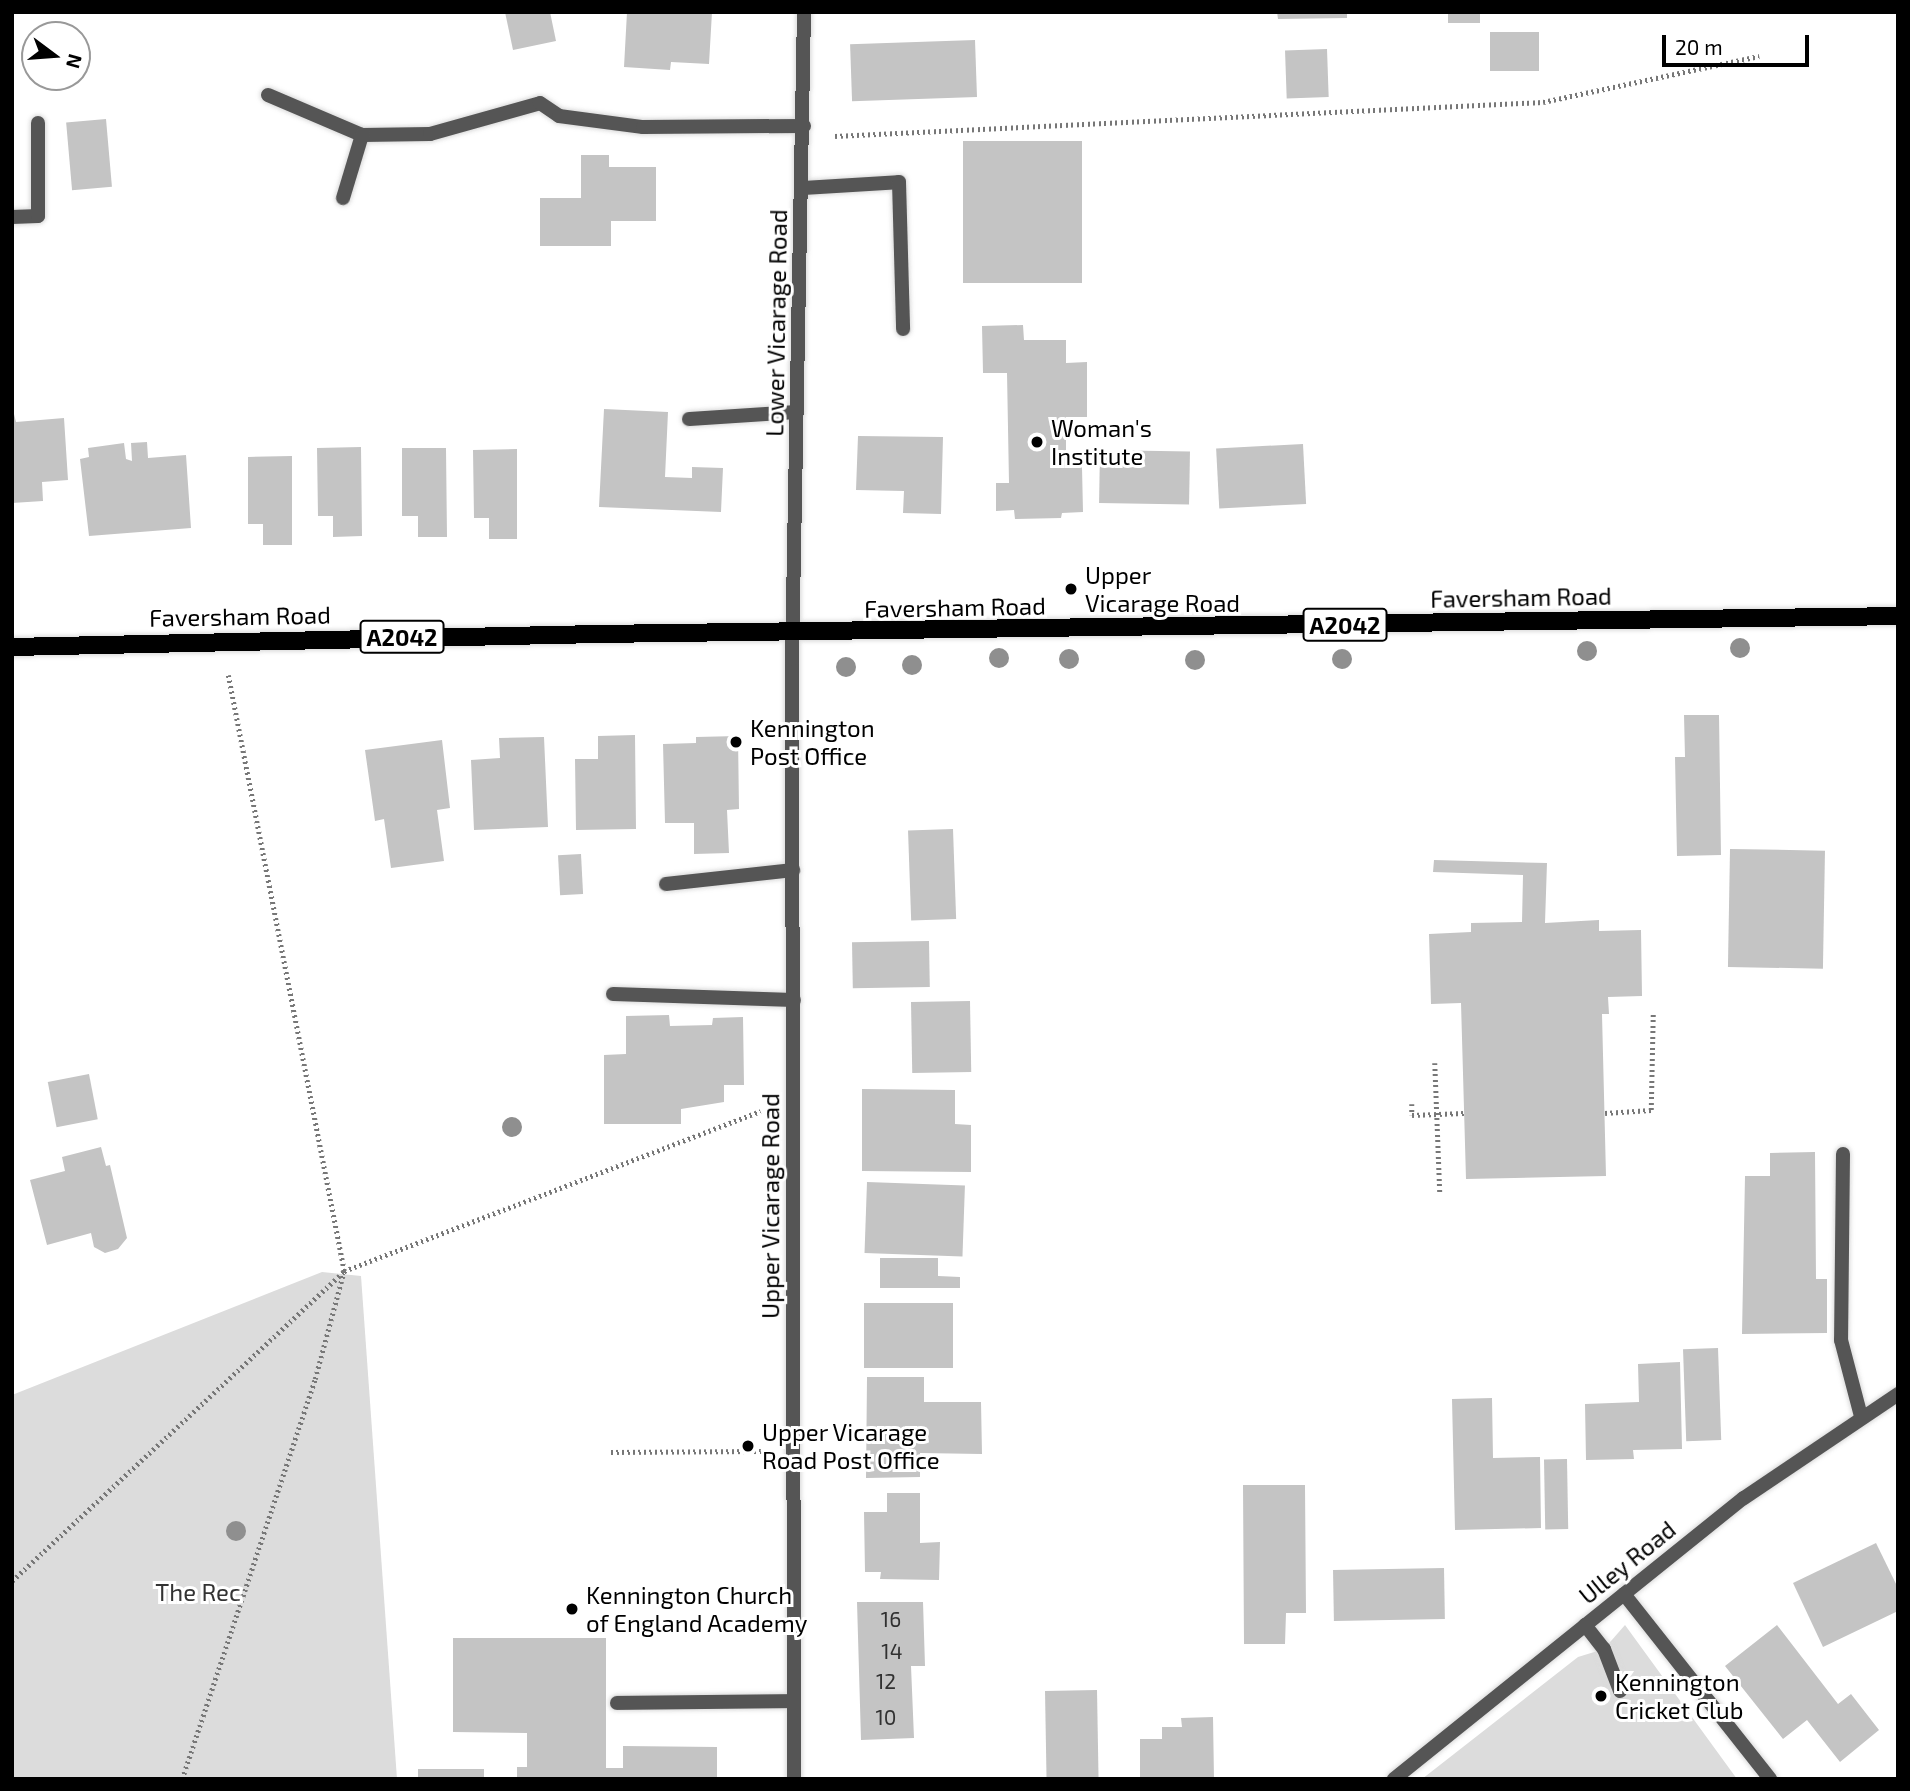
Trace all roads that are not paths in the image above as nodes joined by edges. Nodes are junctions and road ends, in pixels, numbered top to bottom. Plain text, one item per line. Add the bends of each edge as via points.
1 (804, 12) edge
2 (268, 95) dead end
3 (38, 123) dead end
4 (804, 132) junction
5 (362, 135) junction
6 (802, 188) junction
7 (343, 198) dead end
8 (12, 217) edge
9 (904, 329) dead end
10 (797, 412) junction
11 (689, 419) dead end
12 (1898, 616) edge
13 (792, 634) junction
14 (12, 647) edge
15 (793, 870) junction
16 (666, 884) dead end
17 (612, 994) dead end
18 (794, 1000) junction
19 (1843, 1154) dead end
20 (1898, 1394) edge
21 (1861, 1416) junction
22 (1624, 1594) junction
23 (1585, 1625) junction
24 (1620, 1691) dead end
25 (794, 1701) junction
26 (617, 1703) dead end
27 (794, 1779) edge
28 (1394, 1779) edge
29 (1770, 1779) edge

1 - 4 street, Lower Vicarage Road
2 - 5 street
3 - 8 street via 38,216
4 - 5 street via 643,127 559,117 540,103 430,134
4 - 6 street, Lower Vicarage Road
5 - 7 street
6 - 9 street via 899,182
6 - 10 street, Lower Vicarage Road
10 - 11 street
10 - 13 street, Lower Vicarage Road
12 - 13 main road, Faversham Road / A2042
13 - 14 main road, Faversham Road / A2042 via 221,640
13 - 15 street, Upper Vicarage Road
15 - 16 street
15 - 18 street, Upper Vicarage Road
17 - 18 street
18 - 25 street, Upper Vicarage Road
19 - 21 street via 1841,1340
20 - 21 street, Ulley Road
21 - 22 street, Ulley Road via 1744,1498
22 - 23 street, Ulley Road
22 - 29 street
23 - 24 street via 1604,1649
23 - 28 street, Ulley Road
25 - 26 street
25 - 27 street, Upper Vicarage Road

